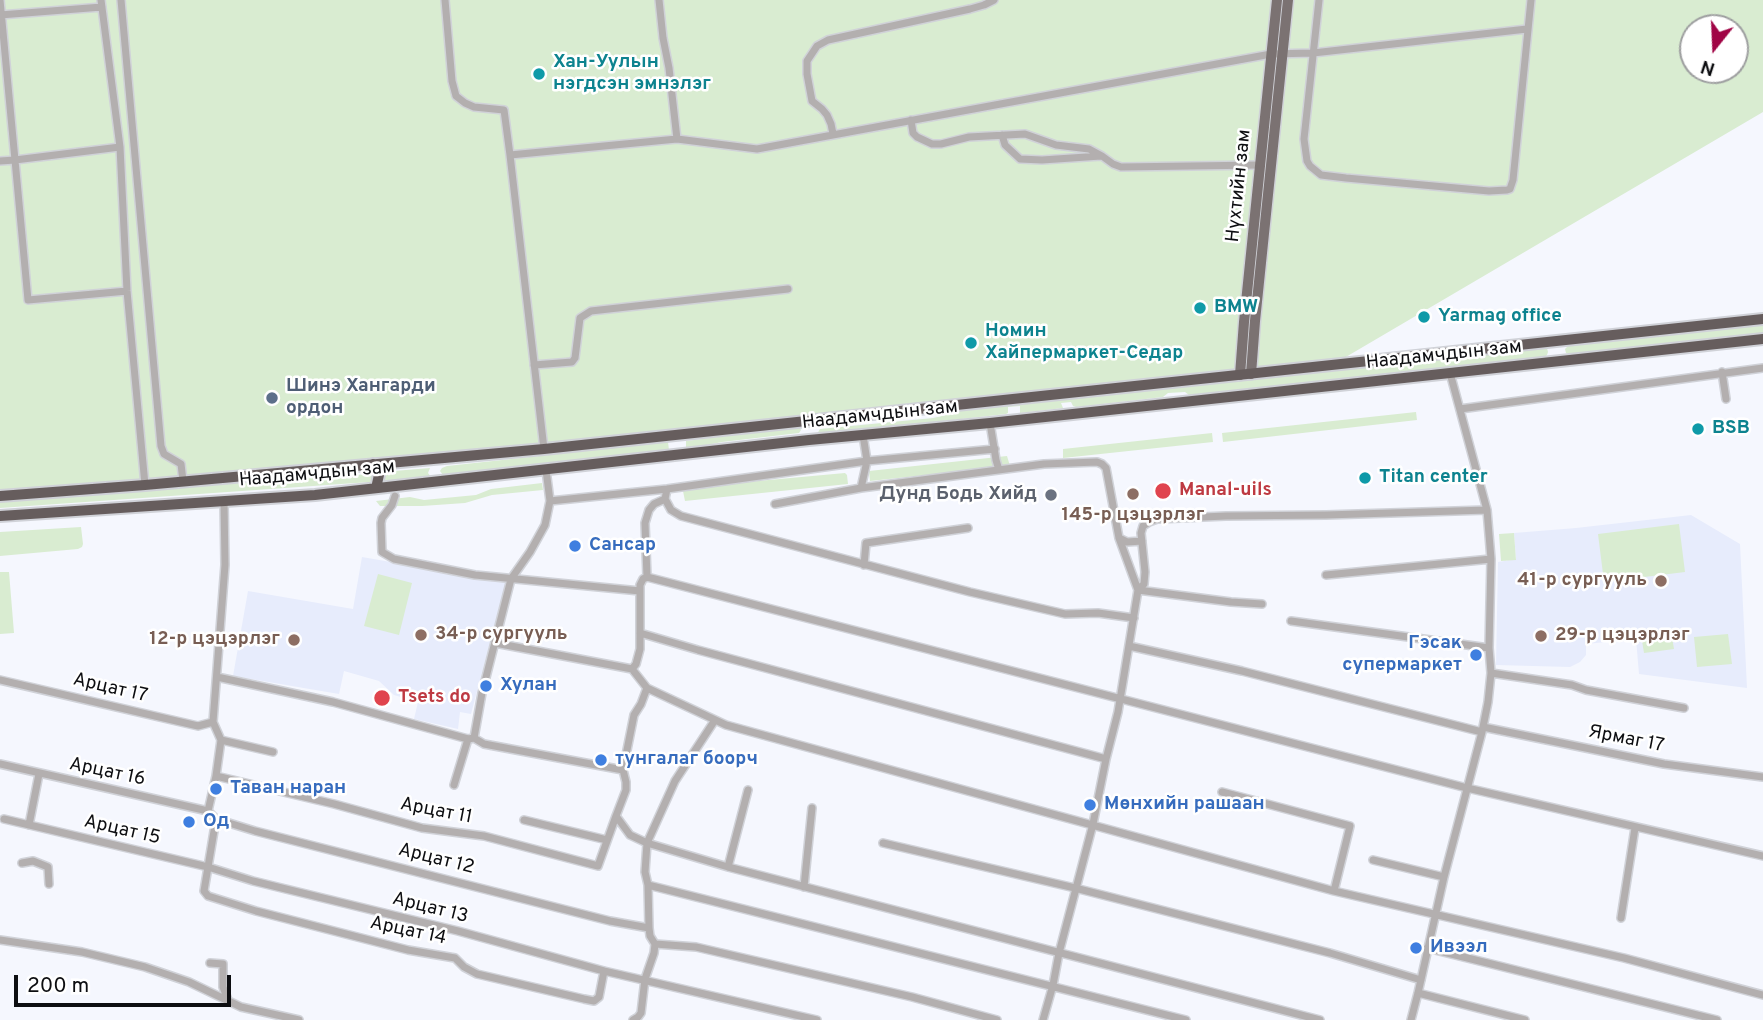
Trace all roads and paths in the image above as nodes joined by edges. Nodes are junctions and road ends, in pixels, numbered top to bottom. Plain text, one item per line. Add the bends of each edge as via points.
1 (0, 0) edge
2 (121, 0) edge
3 (444, 0) edge
4 (659, 0) edge
5 (994, 0) edge
6 (1277, 0) edge
7 (1288, 0) edge
8 (1319, 0) edge
9 (1531, 0) edge
10 (101, 3) edge
11 (1, 15) edge
12 (1527, 29) junction
13 (1313, 53) junction
14 (1276, 54) junction
15 (911, 120) junction
16 (833, 135) junction
17 (1002, 135) junction
18 (677, 139) junction
19 (120, 147) junction
20 (510, 155) junction
21 (1102, 156) junction
22 (15, 160) junction
23 (0, 161) edge
24 (1260, 165) junction
25 (788, 289) dead end
26 (127, 291) junction
27 (1763, 318) edge
28 (1763, 339) edge
29 (1555, 341) junction
30 (1558, 362) junction
31 (534, 365) junction
32 (1763, 368) edge
33 (1722, 372) junction
34 (1450, 373) junction
35 (1245, 375) junction
36 (1175, 383) junction
37 (1069, 393) junction
38 (1008, 400) junction
39 (1726, 400) dead end
40 (1178, 402) junction
41 (1460, 409) junction
42 (1073, 414) junction
43 (1011, 421) junction
44 (806, 422) junction
45 (990, 423) junction
46 (863, 436) junction
47 (808, 440) junction
48 (544, 449) junction
49 (995, 449) junction
50 (437, 459) junction
51 (867, 461) junction
52 (373, 464) junction
53 (546, 470) junction
54 (999, 470) junction
55 (183, 481) junction
56 (441, 481) junction
57 (145, 485) junction
58 (376, 488) junction
59 (861, 488) junction
60 (667, 489) junction
61 (0, 496) edge
62 (395, 496) dead end
63 (665, 499) junction
64 (224, 501) junction
65 (550, 501) junction
66 (775, 504) dead end
67 (1488, 510) junction
68 (0, 516) edge
69 (968, 528) dead end
70 (1119, 538) junction
71 (1142, 541) junction
72 (1491, 559) junction
73 (864, 565) junction
74 (1326, 575) dead end
75 (647, 577) junction
76 (511, 579) junction
77 (1138, 590) junction
78 (640, 591) junction
79 (1262, 604) dead end
80 (1134, 618) junction
81 (1291, 621) dead end
82 (640, 633) junction
83 (495, 643) junction
84 (1129, 646) junction
85 (1489, 648) junction
86 (632, 669) junction
87 (1491, 673) junction
88 (217, 677) junction
89 (0, 680) edge
90 (647, 688) junction
91 (1121, 699) junction
92 (1684, 708) dead end
93 (715, 720) junction
94 (213, 722) junction
95 (1483, 729) junction
96 (471, 738) junction
97 (221, 740) junction
98 (273, 752) dead end
99 (1106, 759) junction
100 (0, 764) edge
101 (623, 770) junction
102 (39, 774) junction
103 (216, 776) junction
104 (1763, 777) edge
105 (454, 785) dead end
106 (1467, 788) junction
107 (748, 790) dead end
108 (1222, 792) dead end
109 (812, 808) dead end
110 (208, 811) junction
111 (616, 816) junction
112 (216, 818) junction
113 (4, 819) dead end
114 (524, 820) dead end
115 (1093, 824) junction
116 (29, 825) junction
117 (1635, 828) junction
118 (607, 840) junction
119 (647, 843) junction
120 (883, 843) dead end
121 (1763, 856) edge
122 (1373, 860) dead end
123 (22, 863) dead end
124 (208, 867) junction
125 (728, 867) junction
126 (1444, 877) junction
127 (49, 884) dead end
128 (648, 885) junction
129 (804, 887) junction
130 (1075, 888) junction
131 (1334, 891) junction
132 (1434, 915) junction
133 (1621, 918) dead end
134 (649, 928) junction
135 (0, 940) edge
136 (655, 944) junction
137 (1427, 948) junction
138 (1059, 953) junction
139 (210, 963) dead end
140 (604, 971) junction
141 (645, 979) junction
142 (1421, 980) junction
143 (1053, 985) junction
144 (1418, 993) junction
145 (1763, 995) edge
146 (228, 1000) junction
147 (637, 1019) edge
148 (299, 1020) edge
149 (817, 1020) edge
150 (997, 1020) edge
151 (1042, 1020) edge
152 (1186, 1020) edge
153 (1320, 1020) edge
154 (1411, 1020) edge
155 (1525, 1020) edge
156 (1717, 1020) edge

1 - 11 street
2 - 55 street via 161,446 164,454 181,464
3 - 20 street via 456,96 474,107 504,110
4 - 18 street
5 - 16 street via 817,46 807,61 807,74 812,101 827,115
6 - 14 main road, Нүхтийн зам
7 - 14 main road, Нүхтийн зам
8 - 13 street
9 - 12 street
10 - 11 street
10 - 19 street
11 - 22 street
12 - 13 street
12 - 13 street via 1513,180 1507,190 1321,175 1307,161 1304,139
13 - 14 street
14 - 15 street
14 - 24 main road, Нүхтийн зам
14 - 35 main road, Нүхтийн зам via 1255,321
15 - 16 street
15 - 17 street via 917,138 932,144
16 - 18 street via 757,149
17 - 21 street via 1025,134
17 - 21 street via 1005,145 1020,159
18 - 20 street
19 - 22 street
19 - 26 street
20 - 31 street
21 - 24 street via 1121,167
22 - 23 street
22 - 26 street via 28,300
24 - 35 main road, Нүхтийн зам via 1244,322
25 - 31 street via 591,311 580,318 572,362
26 - 57 street
27 - 29 highway, Наадамчдын зам
28 - 30 highway, Наадамчдын зам
29 - 30 highway
29 - 35 highway, Наадамчдын зам
30 - 34 highway, Наадамчдын зам
31 - 48 street
32 - 33 street
33 - 39 street
33 - 41 street
34 - 40 highway, Наадамчдын зам
34 - 41 street
35 - 36 highway, Наадамчдын зам
36 - 37 highway, Наадамчдын зам
36 - 40 highway
37 - 38 highway, Наадамчдын зам
37 - 42 highway via 1066,405
38 - 43 highway via 1015,411
38 - 44 highway, Наадамчдын зам
40 - 42 highway, Наадамчдын зам
41 - 67 street
42 - 43 highway, Наадамчдын зам
43 - 45 highway, Наадамчдын зам
44 - 47 highway
44 - 48 highway, Наадамчдын зам
45 - 46 highway, Наадамчдын зам
45 - 49 street
46 - 47 highway, Наадамчдын зам
46 - 51 street
47 - 53 highway, Наадамчдын зам
48 - 50 highway, Наадамчдын зам
49 - 51 street
49 - 54 street
50 - 52 highway, Наадамчдын зам
50 - 56 highway via 434,470
51 - 59 street
51 - 60 street
52 - 55 highway, Наадамчдын зам
52 - 58 highway via 379,475
53 - 56 highway, Наадамчдын зам
53 - 65 street
54 - 59 street
54 - 70 street via 1066,462 1102,464
55 - 57 highway, Наадамчдын зам
56 - 58 highway, Наадамчдын зам
57 - 61 highway, Наадамчдын зам
58 - 64 highway, Наадамчдын зам
59 - 66 street
60 - 63 street
60 - 65 street
62 - 76 street via 381,523 384,553 419,565
63 - 73 street via 681,516
63 - 75 street via 654,504 645,523
64 - 68 highway, Наадамчдын зам
64 - 88 street via 225,565
65 - 76 street via 545,525
67 - 71 street via 1157,519 1143,526
67 - 72 street
69 - 73 street via 866,543
70 - 71 street
70 - 77 street
71 - 77 street via 1145,572
72 - 74 street
72 - 85 street
73 - 80 street via 1065,614
75 - 78 street
75 - 91 street
76 - 78 street
76 - 83 street
77 - 79 street
77 - 80 street
78 - 82 street
80 - 84 street
81 - 85 street
82 - 86 street
82 - 99 street
83 - 86 street
83 - 96 street
84 - 91 street
84 - 95 street, Ярмаг 17
85 - 87 street
86 - 90 street
87 - 92 street
87 - 95 street
88 - 94 street
88 - 96 street
89 - 94 street, Арцат 17 via 198,726
90 - 93 street
90 - 101 street, Арцат 11 via 634,715
91 - 99 street
91 - 106 street
93 - 115 street
93 - 119 street via 675,781
94 - 97 street
95 - 104 street, Ярмаг 17 via 1664,764
95 - 106 street
96 - 101 street
96 - 105 street
97 - 98 street
97 - 103 street
99 - 115 street
100 - 102 street, Арцат 16
101 - 111 street, Арцат 11 via 626,790
102 - 110 street, Арцат 16
102 - 116 street
103 - 110 street
103 - 118 street, Арцат 11 via 598,866
106 - 117 street
106 - 126 street
107 - 125 street
108 - 131 street via 1350,826
109 - 129 street
110 - 112 street
111 - 118 street, Арцат 11
111 - 119 street via 630,835
112 - 124 street
112 - 134 street, Арцат 12
113 - 116 street, Арцат 15
114 - 118 street
115 - 130 street
115 - 131 street
116 - 124 street, Арцат 15
117 - 121 street
117 - 133 street
119 - 125 street
119 - 128 street
120 - 130 street
122 - 126 street
123 - 127 street via 33,861 48,867
124 - 140 street, Арцат 13
124 - 140 street, Арцат 14 via 204,891 214,899 455,958 477,974 498,981 594,1001
125 - 129 street
126 - 132 street
128 - 134 street
128 - 143 street
129 - 138 street
130 - 138 street
130 - 142 street
131 - 132 street
132 - 137 street
132 - 145 street
134 - 136 street
135 - 146 street via 145,967
136 - 141 street
136 - 150 street via 696,947
137 - 142 street
137 - 156 street
138 - 143 street
138 - 153 street
139 - 146 street via 223,964
140 - 141 street, Арцат 13
141 - 147 street
141 - 149 street, Арцат 13
142 - 144 street
143 - 151 street
143 - 152 street
144 - 154 street
144 - 155 street
146 - 148 street

